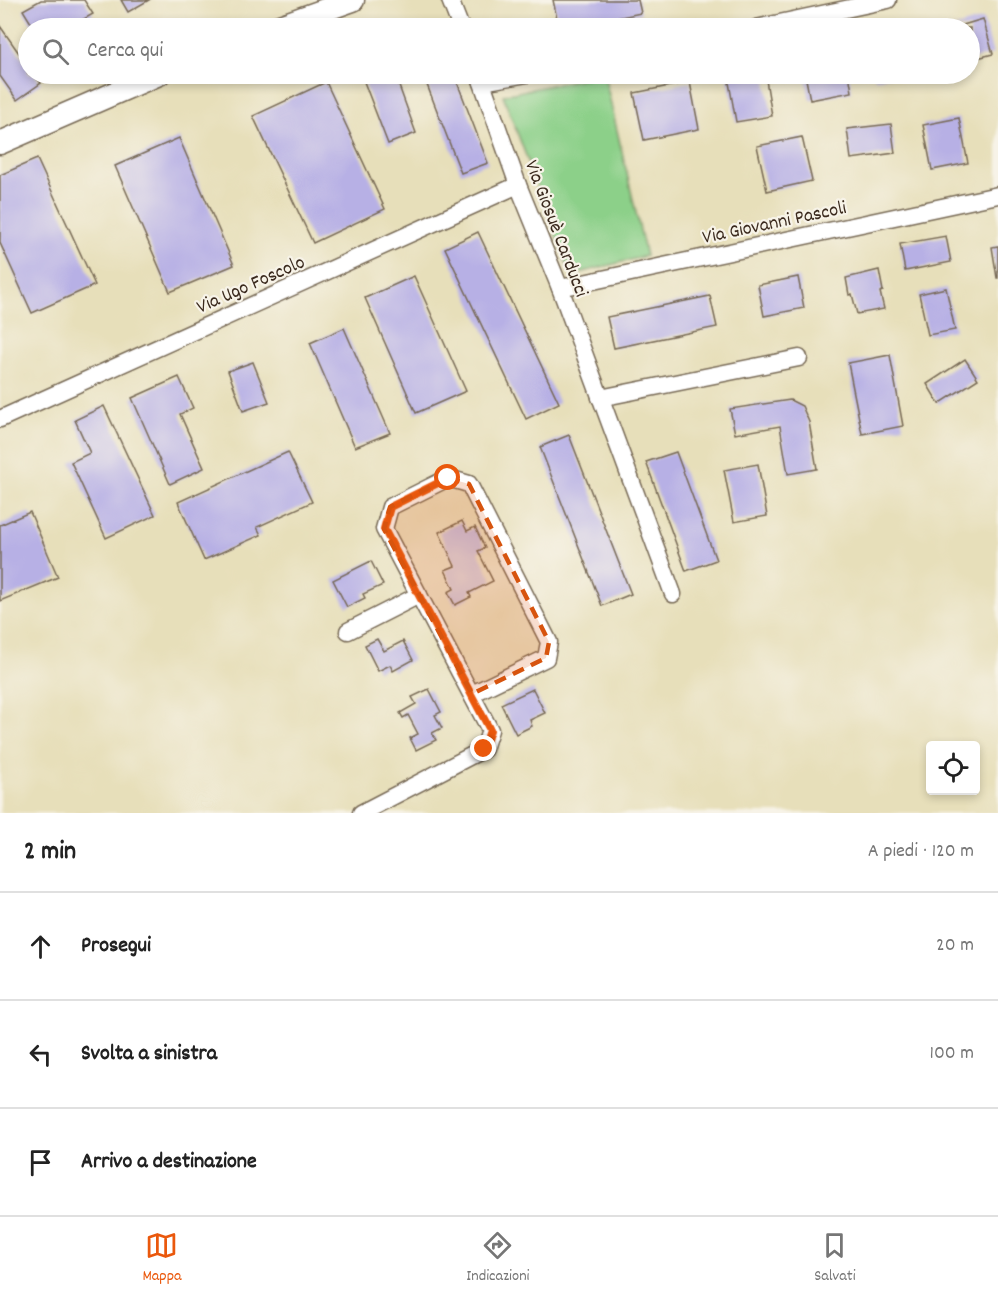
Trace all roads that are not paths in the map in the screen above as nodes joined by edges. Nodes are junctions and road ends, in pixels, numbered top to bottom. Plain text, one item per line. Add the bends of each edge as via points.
1 (353, 0) edge
2 (450, 0) edge
3 (888, 0) edge
4 (302, 18) edge
5 (457, 18) edge
6 (803, 18) edge
7 (136, 84) edge
8 (482, 84) edge
9 (0, 143) edge
10 (518, 185) junction
11 (998, 195) edge
12 (560, 288) junction
13 (799, 358) dead end
14 (600, 398) junction
15 (0, 419) edge
16 (673, 594) dead end
17 (419, 595) junction
18 (348, 631) dead end
19 (472, 694) junction
20 (361, 813) edge

1 - 4 street
2 - 5 street
3 - 6 street
7 - 9 street
8 - 10 street, Via Giosuè Carducci
10 - 12 street, Via Giosuè Carducci
10 - 15 street, Via Ugo Foscolo
11 - 12 street, Via Giovanni Pascoli
12 - 14 street, Via Giosuè Carducci
13 - 14 street
14 - 16 street, Via Giosuè Carducci
17 - 18 street
17 - 19 street
17 - 19 street via 384,529 390,507 448,478 469,484 549,642 546,658
19 - 20 street via 490,730 484,749

